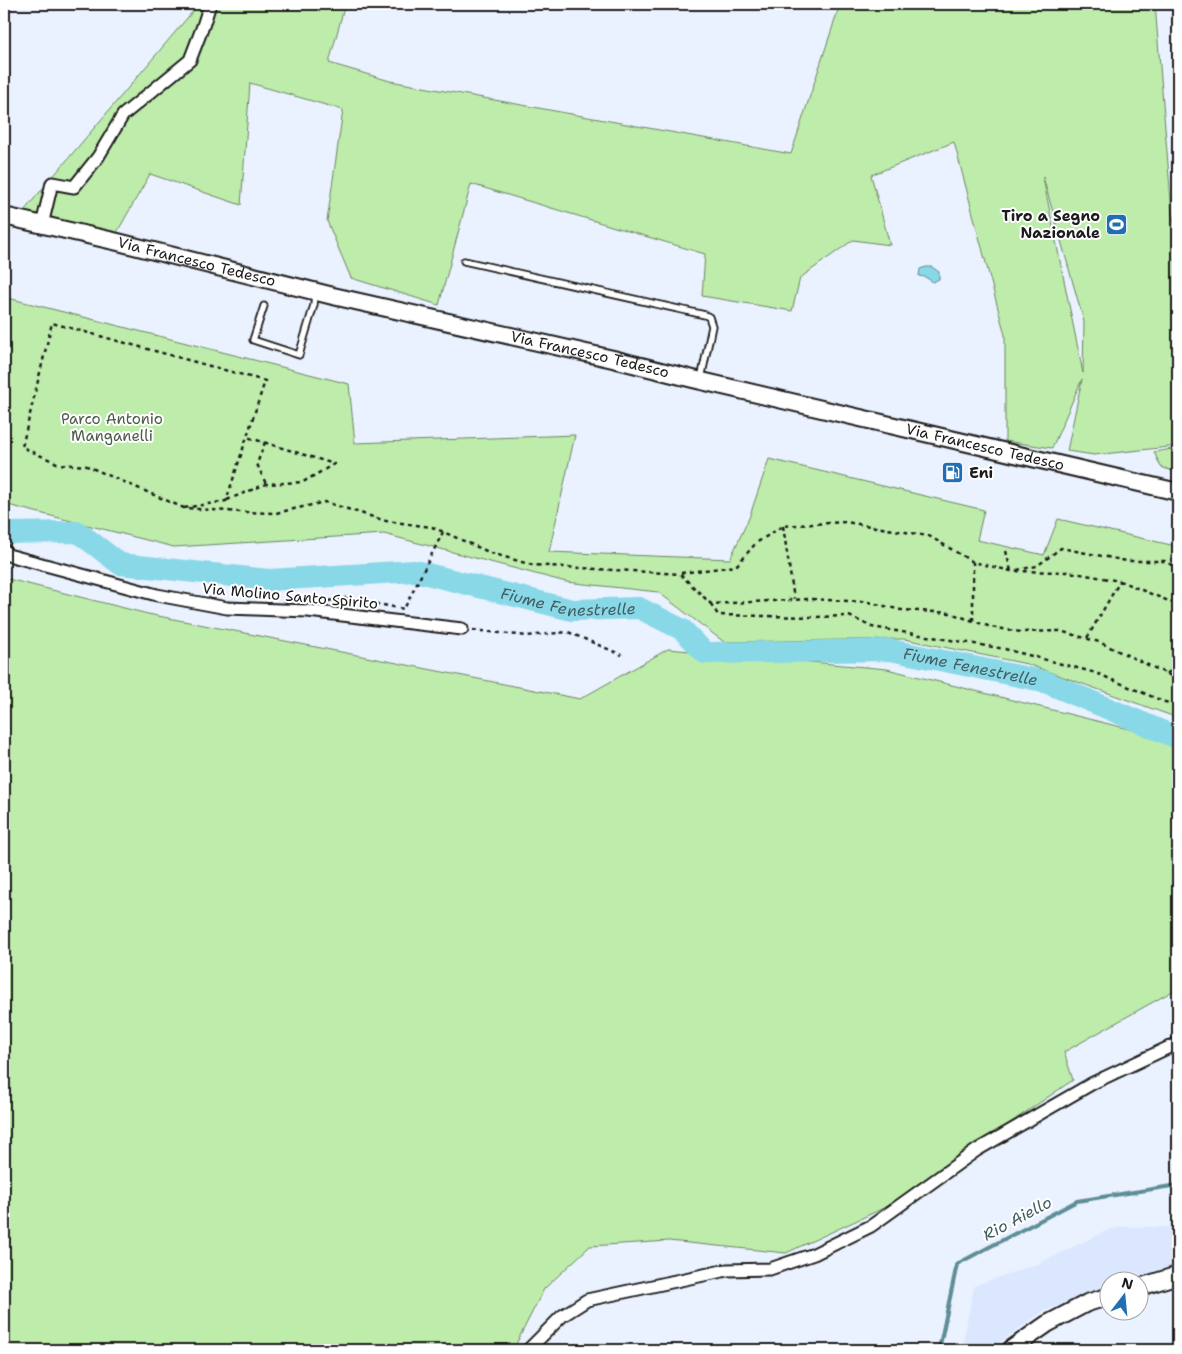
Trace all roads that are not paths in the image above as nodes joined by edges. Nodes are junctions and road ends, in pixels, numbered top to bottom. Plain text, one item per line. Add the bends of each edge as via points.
1 (210, 4) edge
2 (4, 216) edge
3 (42, 225) junction
4 (464, 261) dead end
5 (315, 291) junction
6 (264, 306) dead end
7 (701, 381) junction
8 (1178, 492) edge
9 (6, 552) edge
10 (462, 628) road end
11 (1178, 1043) edge
12 (1178, 1275) edge
13 (1150, 1284) edge
14 (1100, 1299) edge
15 (528, 1350) edge
16 (1010, 1350) edge

1 - 3 street via 190,60 123,116 98,157 74,187 52,183
2 - 3 street, Via Francesco Tedesco
3 - 5 street, Via Francesco Tedesco
4 - 7 lane via 709,317 712,326
5 - 6 lane via 299,355 253,340
5 - 7 street, Via Francesco Tedesco
7 - 8 street, Via Francesco Tedesco
9 - 10 street, Via Molino Santo Spirito via 157,595 227,608 308,611
11 - 15 street via 1093,1083 977,1150 871,1226 814,1254 770,1269 727,1270 587,1300 562,1316
12 - 13 street
14 - 16 street via 1047,1324

